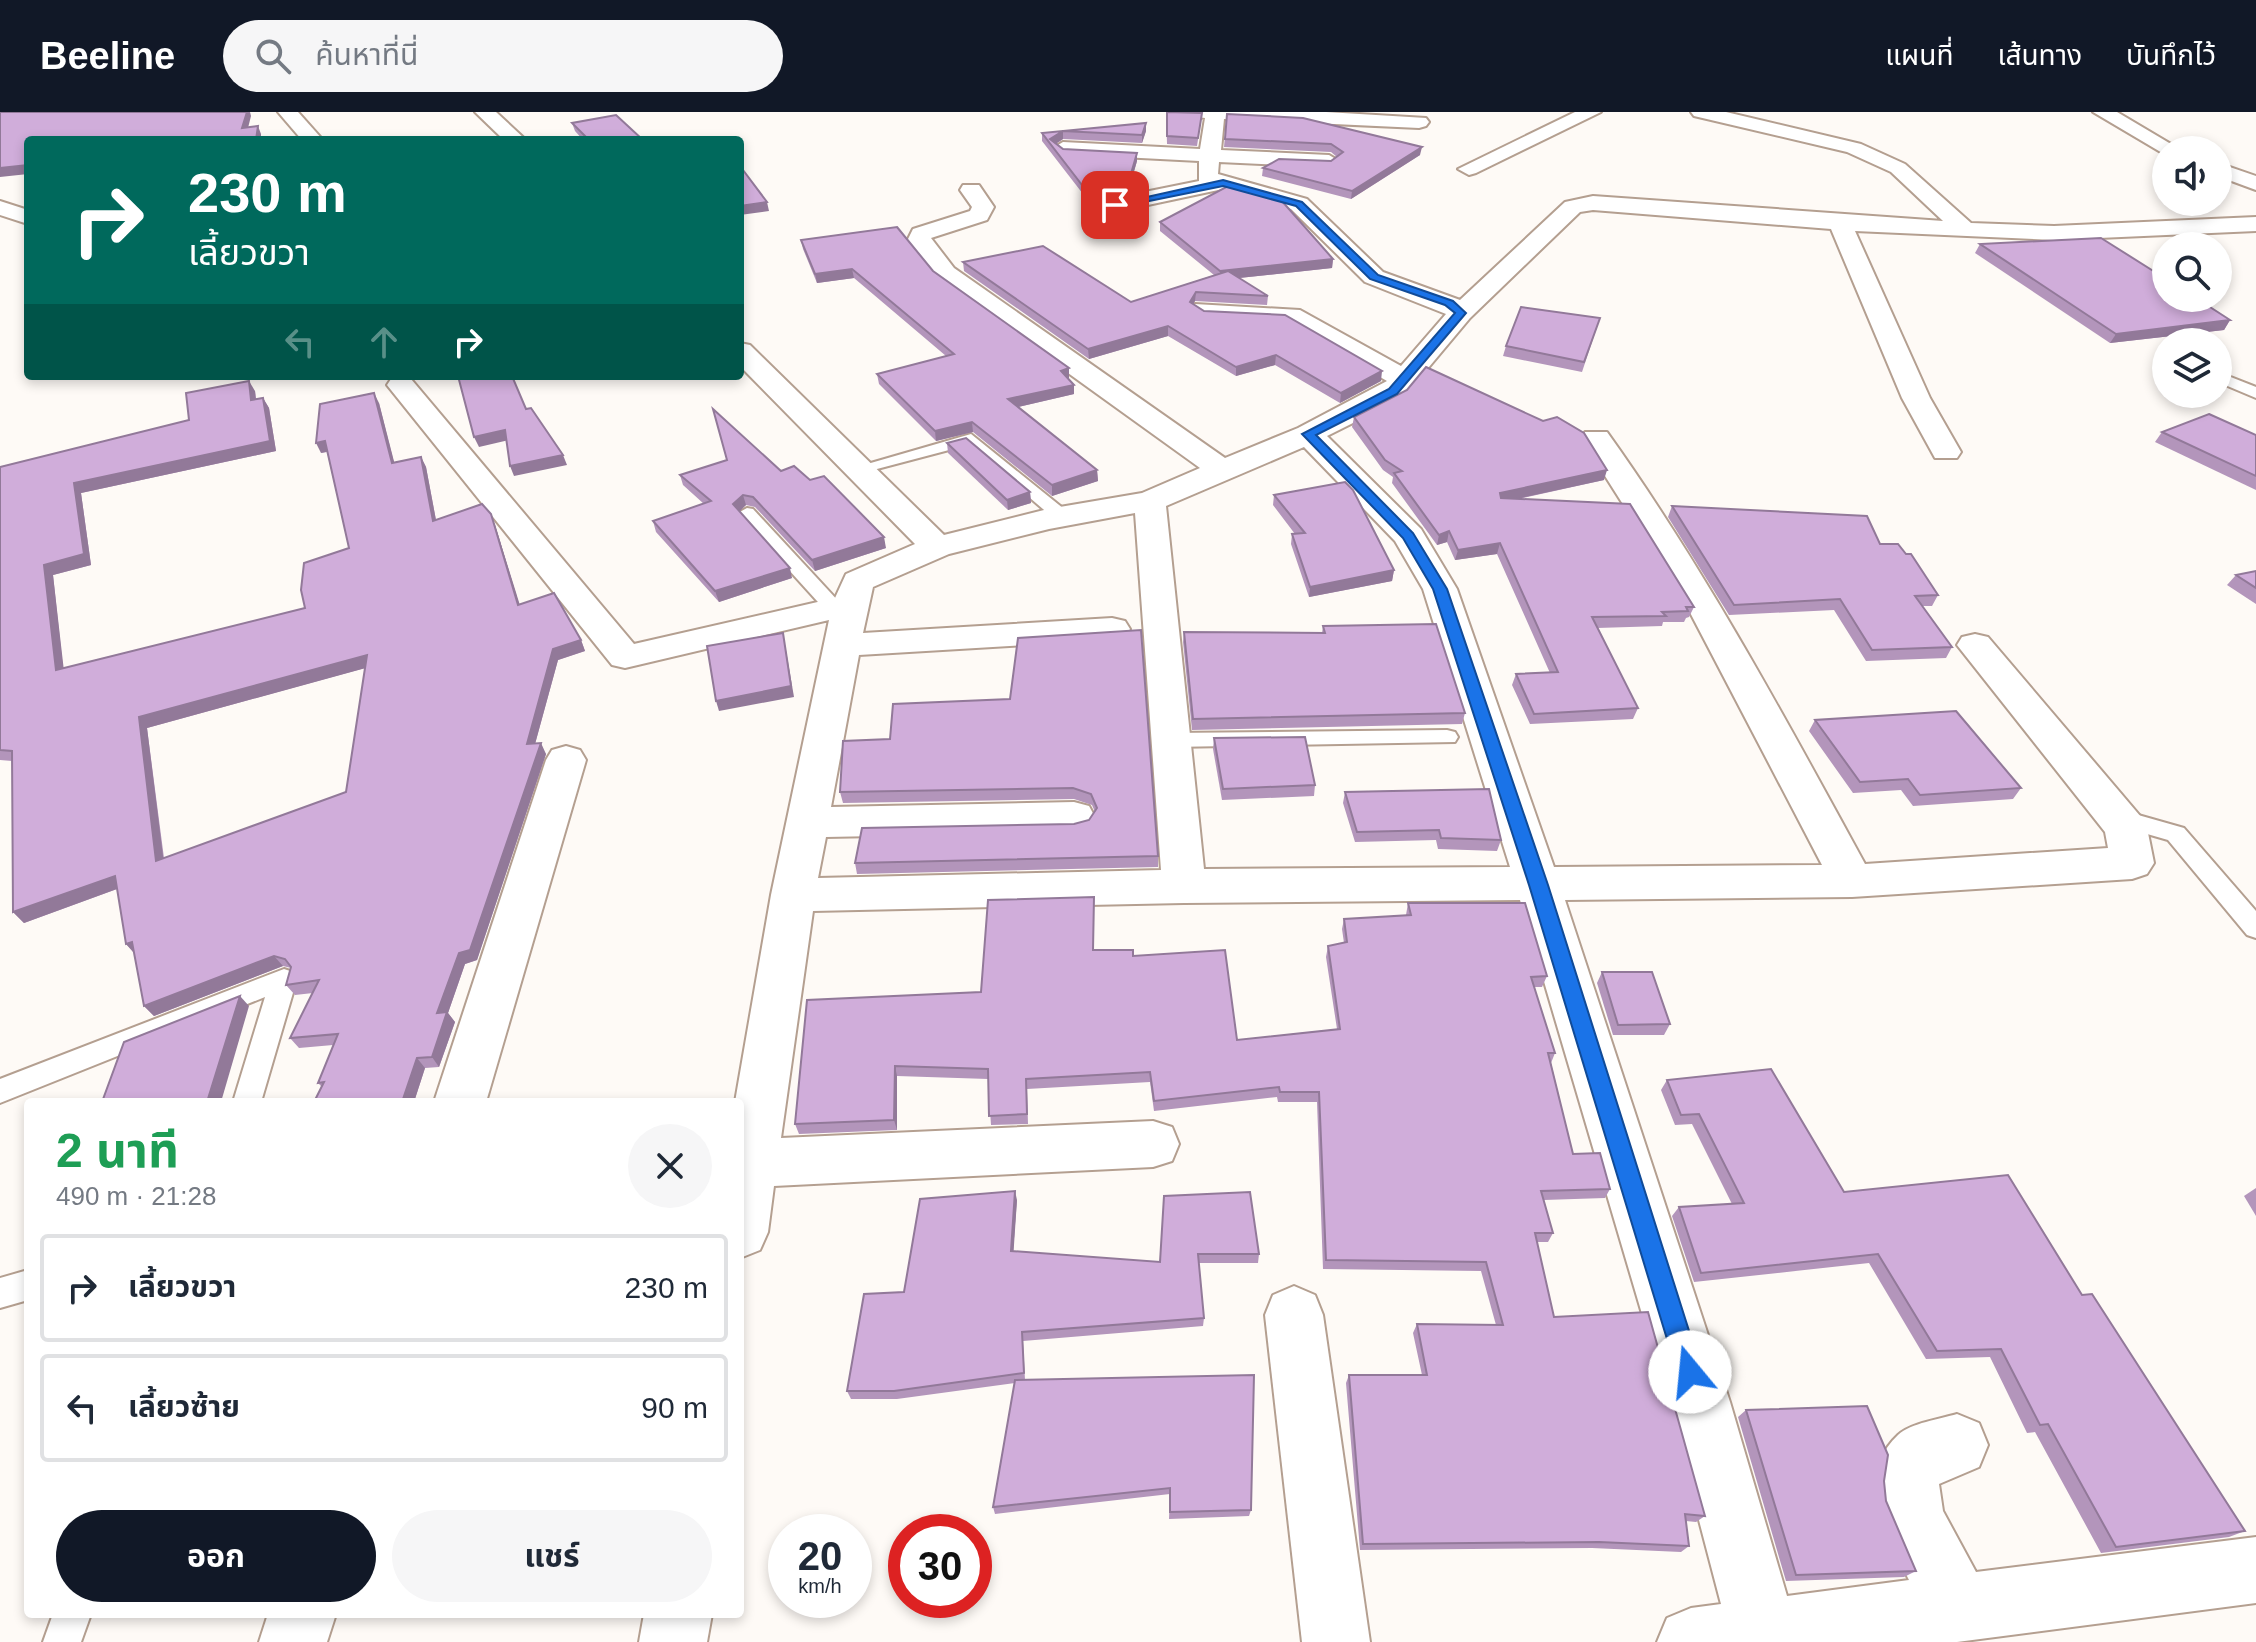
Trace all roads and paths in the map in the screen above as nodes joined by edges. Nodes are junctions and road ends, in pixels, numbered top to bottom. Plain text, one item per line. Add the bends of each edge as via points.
1 (288, 112) edge
2 (485, 112) edge
3 (1196, 112) edge
4 (1214, 112) edge
5 (1591, 112) edge
6 (1701, 112) edge
7 (2104, 113) edge
8 (1419, 122) dead end
9 (309, 136) edge
10 (512, 136) edge
11 (2152, 140) edge
12 (1063, 148) edge
13 (1329, 161) edge
14 (1216, 169) junction
15 (1469, 169) dead end
16 (2232, 175) edge
17 (2256, 184) edge
18 (971, 190) dead end
19 (1115, 205) dead end
20 (0, 208) edge
21 (24, 216) edge
22 (1840, 223) junction
23 (2256, 224) edge
24 (1965, 229) junction
25 (1204, 309) edge
26 (1461, 313) junction
27 (744, 355) edge
28 (1404, 379) junction
29 (2232, 383) edge
30 (401, 385) dead end
31 (2256, 393) edge
32 (1308, 434) junction
33 (1596, 438) dead end
34 (1946, 452) dead end
35 (858, 469) junction
36 (1224, 471) junction
37 (1150, 501) junction
38 (747, 513) dead end
39 (1063, 517) junction
40 (937, 547) junction
41 (842, 607) junction
42 (1112, 629) edge
43 (842, 645) junction
44 (1975, 645) dead end
45 (1447, 737) dead end
46 (1171, 740) junction
47 (566, 760) dead end
48 (1074, 817) dead end
49 (2117, 817) junction
50 (807, 822) junction
51 (1852, 881) junction
52 (1538, 885) junction
53 (1184, 886) junction
54 (793, 895) junction
55 (2256, 928) edge
56 (0, 1091) edge
57 (248, 1098) edge
58 (461, 1098) edge
59 (1153, 1144) dead end
60 (751, 1163) junction
61 (744, 1207) edge
62 (24, 1286) edge
63 (0, 1293) edge
64 (1294, 1315) dead end
65 (1957, 1445) dead end
66 (2256, 1570) edge
67 (1958, 1608) junction
68 (71, 1618) edge
69 (301, 1618) edge
70 (677, 1618) edge
71 (1763, 1632) junction
72 (62, 1642) edge
73 (293, 1642) edge
74 (673, 1642) edge
75 (1336, 1642) edge
76 (1691, 1642) edge

1 - 9 street
2 - 10 street
3 - 4 street
4 - 8 street
4 - 14 street
5 - 15 street
6 - 24 street via 1854,148 1898,168
7 - 11 street
12 - 14 street
13 - 14 street
14 - 19 street
14 - 26 street via 1299,204 1374,277 1449,303
16 - 17 street
18 - 36 street via 983,207 979,215 921,234 919,241 945,273
20 - 21 street
22 - 24 street
22 - 26 street via 1621,203 1573,207
22 - 34 street via 1916,398
23 - 24 street via 2054,233
25 - 28 street via 1291,315
26 - 28 street
27 - 35 street
28 - 32 street via 1393,392
29 - 31 lane
30 - 41 street via 625,657
32 - 36 street
32 - 52 street via 1409,536 1440,589
33 - 51 street via 1691,580
35 - 39 lane via 971,439
35 - 40 street
36 - 37 street
37 - 39 street
37 - 46 street
38 - 41 lane
39 - 40 street
40 - 41 street via 858,581
41 - 43 street
42 - 43 street
43 - 50 street
44 - 49 street
45 - 46 lane
46 - 53 street
47 - 58 street
48 - 50 street
49 - 51 street via 2126,828 2132,863
49 - 55 lane via 2176,834
50 - 54 street
51 - 52 street
52 - 53 street
52 - 71 street via 1699,1402
53 - 54 street
54 - 60 street
56 - 57 lane via 284,979
59 - 60 street
60 - 61 street
62 - 63 lane
64 - 75 street
65 - 67 street via 1921,1456 1906,1477 1912,1518
66 - 67 street
67 - 71 street
68 - 72 lane
69 - 73 street
70 - 74 street
71 - 76 street

